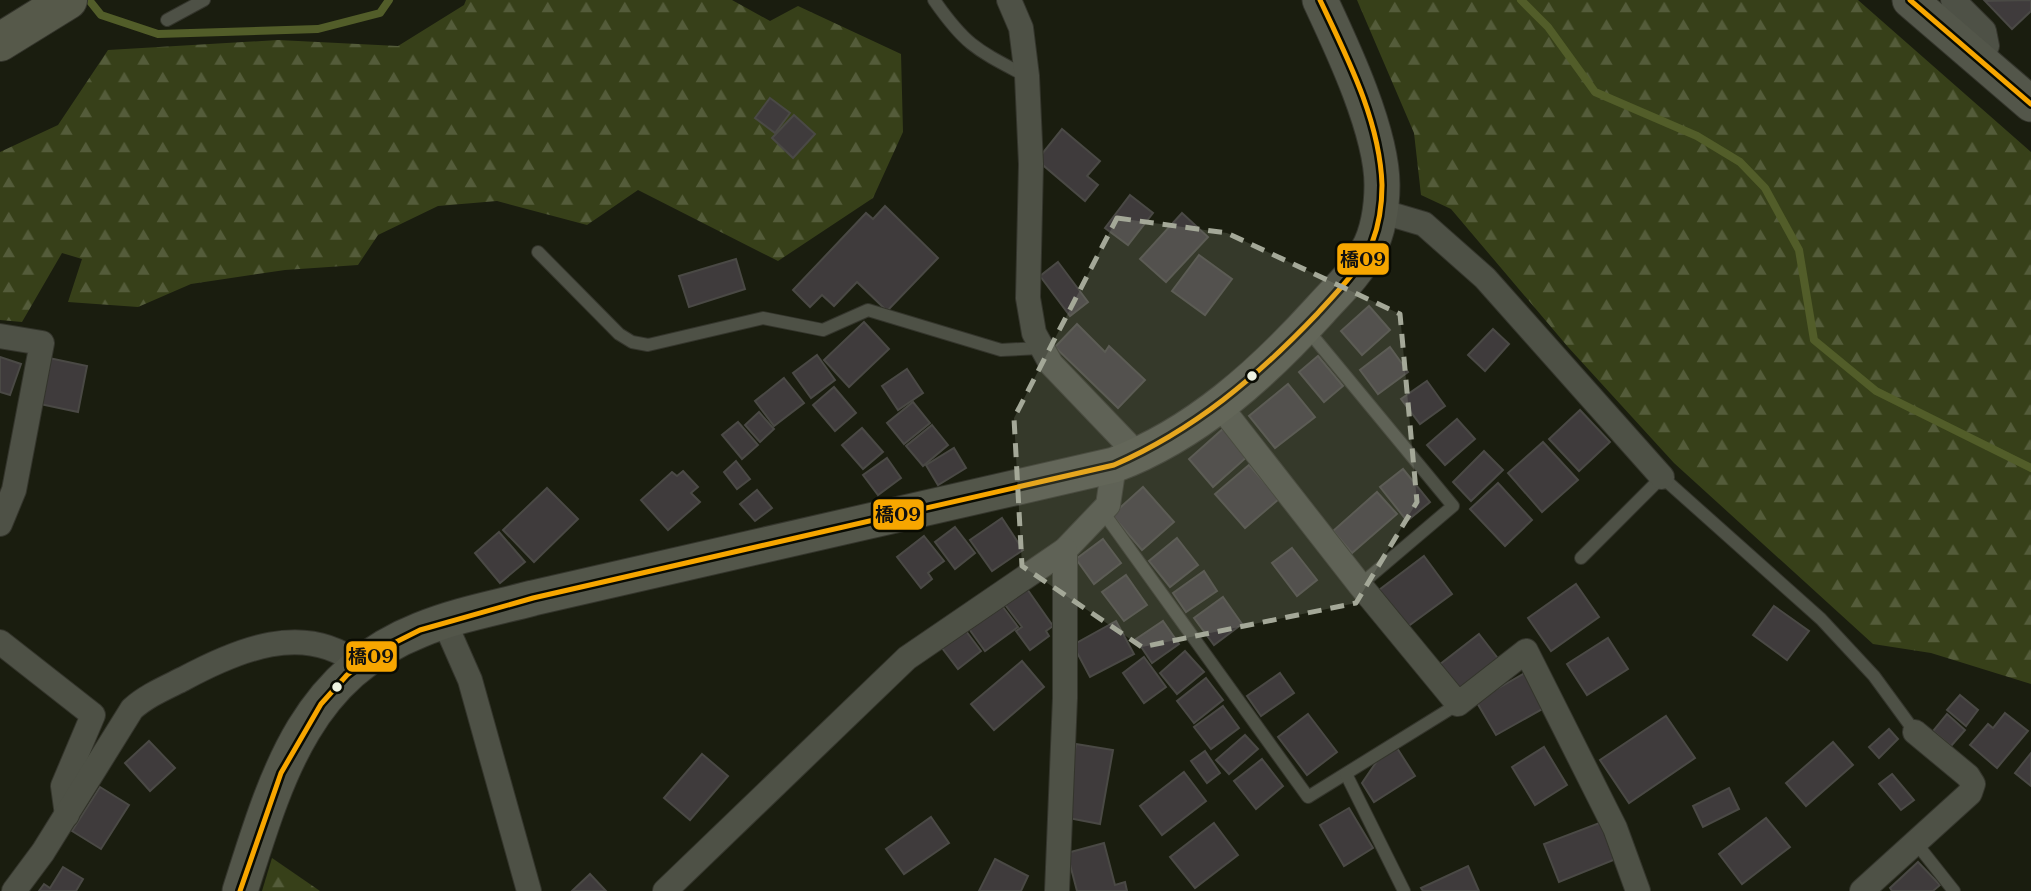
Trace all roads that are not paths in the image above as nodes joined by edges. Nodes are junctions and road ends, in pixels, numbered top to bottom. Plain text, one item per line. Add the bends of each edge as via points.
1 (204, 0) edge
2 (934, 0) edge
3 (1009, 0) edge
4 (1320, 0) edge
5 (1910, 0) edge
6 (1953, 0) edge
7 (54, 8) edge
8 (167, 20) dead end
9 (0, 42) edge
10 (1979, 60) junction
11 (1027, 76) junction
12 (2031, 104) edge
13 (1380, 212) junction
14 (538, 252) dead end
15 (1305, 327) junction
16 (0, 336) edge
17 (1040, 348) junction
18 (1220, 406) junction
19 (1126, 461) junction
20 (1662, 477) junction
21 (1103, 512) junction
22 (0, 524) edge
23 (1065, 550) junction
24 (1581, 558) dead end
25 (1360, 585) junction
26 (444, 621) junction
27 (0, 642) edge
28 (358, 664) junction
29 (1458, 704) junction
30 (1914, 732) joint
31 (1346, 774) junction
32 (67, 815) junction
33 (1916, 843) junction
34 (14, 891) edge
35 (240, 891) edge
36 (528, 891) edge
37 (665, 891) edge
38 (1057, 891) edge
39 (1404, 891) edge
40 (1638, 891) edge
41 (1862, 891) edge
42 (1954, 891) edge

1 - 8 lane
2 - 11 lane via 974,48
3 - 11 street via 1021,28
4 - 13 main road via 1376,144 1382,177
5 - 10 main road
6 - 10 street via 1984,32 1987,46
7 - 9 highway
10 - 12 main road
11 - 17 street via 1031,164 1028,298
13 - 15 main road via 1369,250
13 - 20 street via 1424,225 1485,278
14 - 17 lane via 632,342 648,345 763,318 823,330 868,310 1001,350
15 - 18 main road
15 - 25 lane via 1453,506
16 - 22 street via 43,343 17,477
17 - 19 street
18 - 19 main road
18 - 25 street
19 - 21 street
19 - 26 main road
20 - 24 lane
20 - 30 lane via 1821,619 1874,676
21 - 23 street
21 - 31 lane via 1308,797
23 - 37 street via 907,658
23 - 38 street
25 - 29 street
26 - 28 main road via 391,643
26 - 36 street via 470,680
27 - 32 street via 93,715 63,786
28 - 32 street via 339,648 289,643 261,645 213,662 132,709
28 - 35 main road via 327,695 294,743
29 - 31 lane
29 - 40 street via 1526,651 1615,828
30 - 33 street via 1973,784 1970,793
31 - 39 lane
32 - 34 street
33 - 41 street
33 - 42 lane

